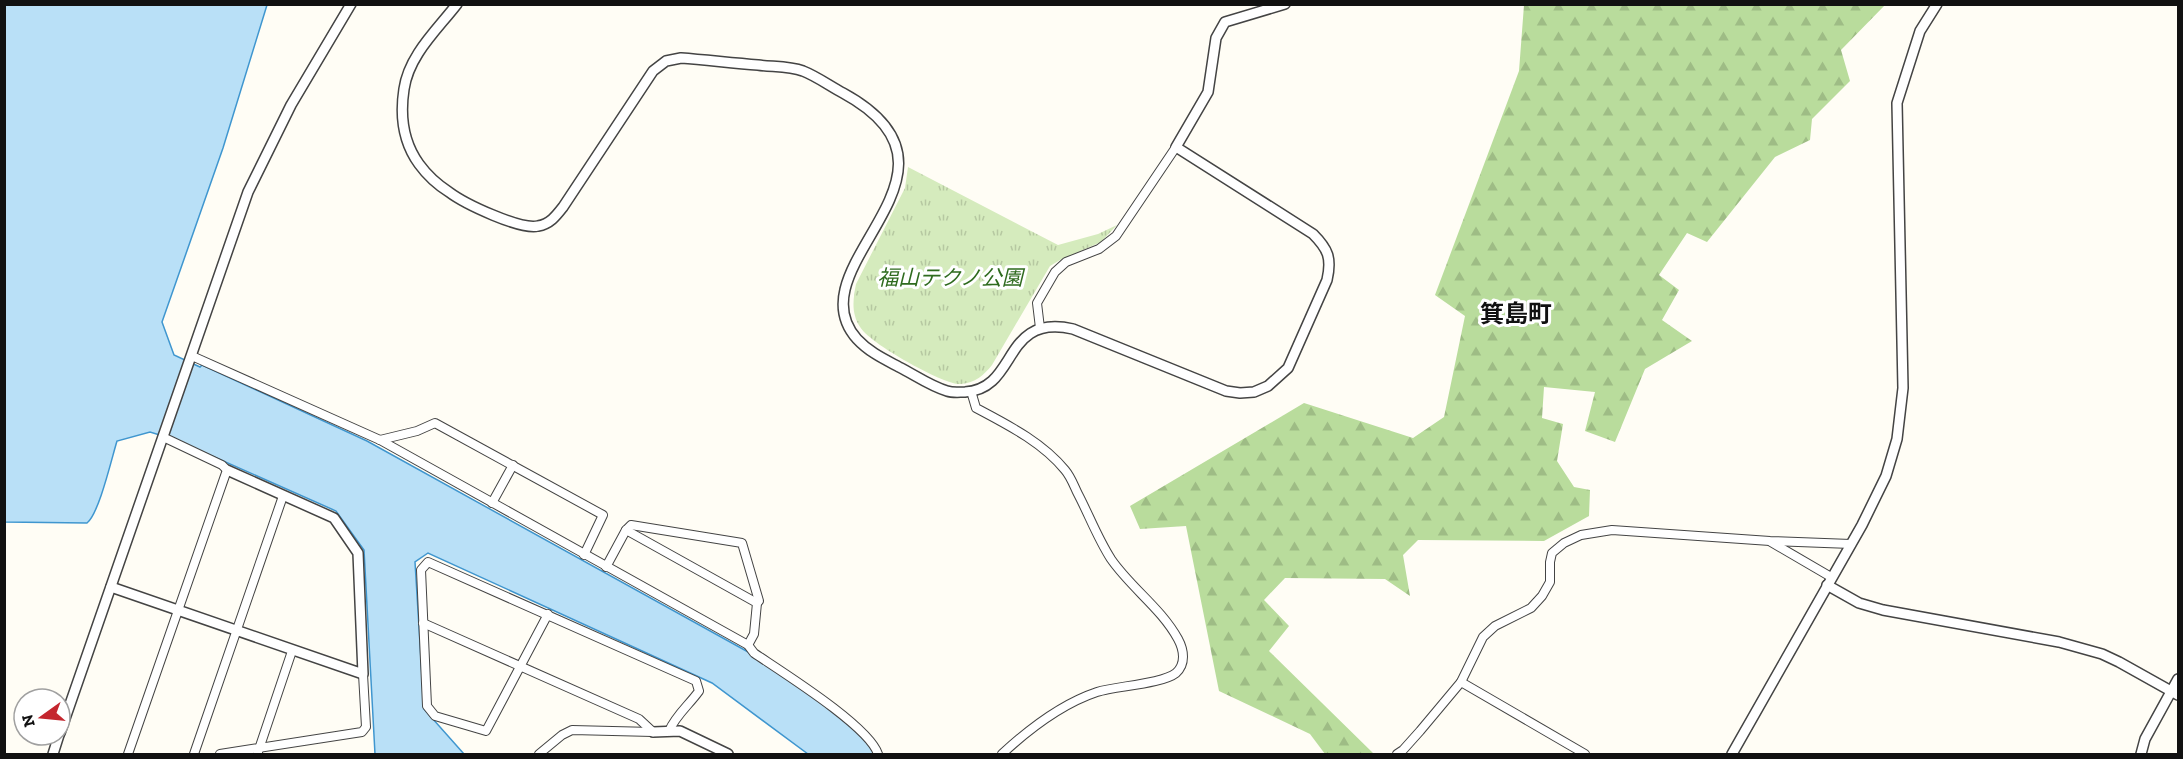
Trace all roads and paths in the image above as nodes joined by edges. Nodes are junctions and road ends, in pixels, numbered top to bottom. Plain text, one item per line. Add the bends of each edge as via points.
1 (351, 4) edge
2 (457, 4) edge
3 (1285, 4) edge
4 (1937, 4) edge
5 (1176, 147) junction
6 (1040, 328) junction
7 (191, 358) junction
8 (971, 391) junction
9 (163, 437) junction
10 (380, 440) junction
11 (513, 465) junction
12 (227, 470) junction
13 (283, 496) junction
14 (492, 503) junction
15 (626, 530) junction
16 (1770, 541) junction
17 (1851, 544) junction
18 (584, 555) junction
19 (606, 567) junction
20 (1829, 581) junction
21 (111, 587) junction
22 (757, 603) junction
23 (180, 609) junction
24 (548, 614) junction
25 (423, 623) junction
26 (236, 630) junction
27 (748, 645) junction
28 (292, 651) junction
29 (521, 668) junction
30 (363, 674) junction
31 (2178, 679) edge
32 (1461, 682) junction
33 (2175, 693) edge
34 (72, 699) edge
35 (669, 731) junction
36 (653, 732) junction
37 (259, 748) junction
38 (128, 754) edge
39 (194, 754) edge
40 (220, 754) edge
41 (249, 754) edge
42 (539, 754) edge
43 (728, 754) edge
44 (878, 754) edge
45 (1002, 754) edge
46 (1397, 754) edge
47 (1585, 754) edge
48 (1732, 754) edge
49 (2141, 754) edge

1 - 7 street via 291,105 248,192
2 - 8 street via 414,59 404,88 402,121 418,162 433,180 450,194 513,224 537,227 549,222 563,207 653,71 666,61 681,58 803,71 862,104 882,121 891,137 898,156 898,176 893,195 846,284 847,321 856,338 872,352 936,387 951,392
3 - 5 street via 1226,22 1216,38 1208,92
4 - 17 street via 1920,31 1897,103 1903,388 1897,439 1886,476
5 - 6 street via 1116,236 1099,249 1066,262 1055,272 1037,303
5 - 6 street via 1313,234 1325,246 1330,265 1327,279 1288,368 1268,386 1254,392 1226,391 1073,328
6 - 8 street via 1014,348 991,383
7 - 9 street
7 - 10 street
8 - 45 street via 976,408 1045,449 1067,472 1109,556 1155,608 1179,640 1183,652 1177,672 1075,702 1022,736
9 - 12 street
9 - 21 street
10 - 11 street via 435,423
10 - 14 street
11 - 14 street
11 - 18 street via 603,515
12 - 13 street
12 - 23 street
13 - 26 street
13 - 30 street via 334,518 358,553
14 - 18 street
15 - 19 street
15 - 22 street
15 - 22 street via 631,525 742,543
16 - 17 street
16 - 20 street
16 - 32 street via 1612,530 1581,535 1552,553 1550,582 1531,608 1495,626 1483,637
17 - 20 street
18 - 19 street
19 - 27 street
20 - 33 street via 1859,603 1883,610 2059,642 2102,654
20 - 48 street
21 - 23 street
21 - 34 street
22 - 27 street via 754,634
23 - 26 street
23 - 38 street
24 - 25 street via 428,562 421,570
24 - 29 street
24 - 35 street via 696,681 699,691 674,719
25 - 29 street
25 - 29 street via 427,706 435,716 486,731
26 - 28 street
26 - 39 street
27 - 44 street via 847,719
28 - 30 street
28 - 37 street
29 - 36 street via 639,719
30 - 37 street via 366,727 362,732
31 - 33 street
32 - 46 street
32 - 47 street
33 - 49 street via 2145,739
35 - 36 street
35 - 43 street via 680,731
36 - 42 street via 572,730
37 - 40 street
37 - 41 street via 258,753

